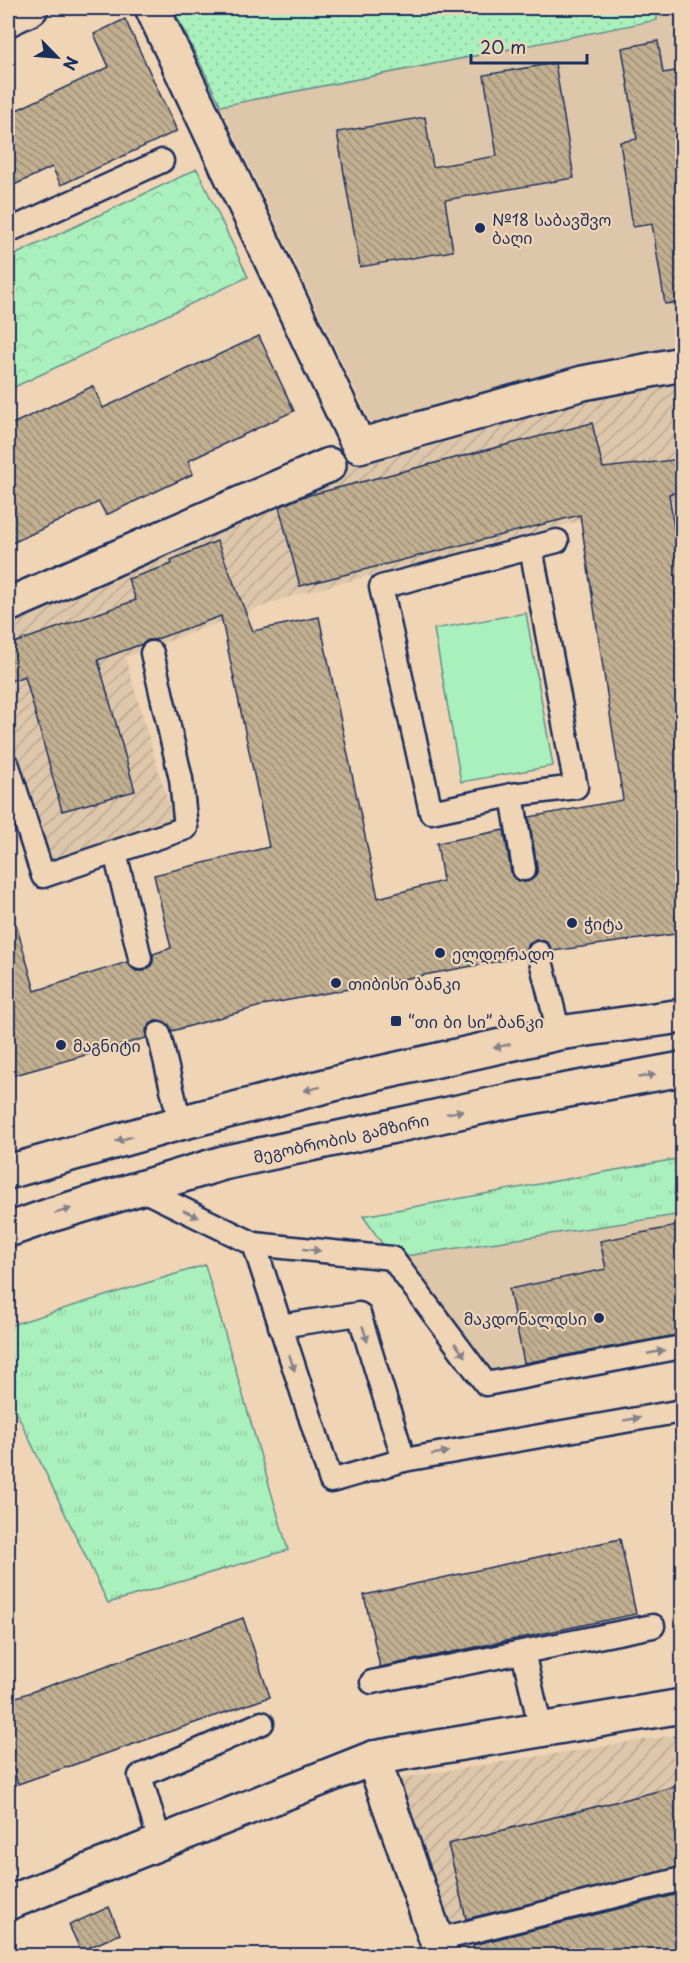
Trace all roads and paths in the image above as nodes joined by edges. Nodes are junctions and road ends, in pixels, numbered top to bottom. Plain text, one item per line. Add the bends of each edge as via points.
1 (31, 8) edge
2 (152, 8) edge
3 (8, 19) edge
4 (162, 161) dead end
5 (8, 231) edge
6 (682, 364) edge
7 (329, 465) dead end
8 (557, 541) dead end
9 (531, 548) junction
10 (8, 605) edge
11 (152, 654) dead end
12 (8, 766) edge
13 (512, 795) junction
14 (115, 852) junction
15 (524, 869) dead end
16 (539, 953) dead end
17 (140, 958) dead end
18 (682, 1016) edge
19 (560, 1033) junction
20 (159, 1034) dead end
21 (682, 1070) edge
22 (180, 1123) junction
23 (8, 1172) edge
24 (139, 1188) junction
25 (8, 1230) edge
26 (254, 1244) junction
27 (280, 1326) junction
28 (682, 1347) edge
29 (682, 1411) edge
30 (404, 1460) junction
31 (653, 1626) dead end
32 (523, 1652) junction
33 (372, 1682) dead end
34 (682, 1706) edge
35 (262, 1723) dead end
36 (541, 1730) junction
37 (373, 1758) junction
38 (160, 1842) junction
39 (682, 1879) edge
40 (8, 1903) edge
41 (439, 1948) edge

1 - 3 street
2 - 6 street via 359,446 583,383
4 - 5 lane
7 - 10 street
8 - 9 lane
9 - 13 lane via 576,787
9 - 13 lane via 381,587 430,812
11 - 14 lane via 181,779 186,828
12 - 14 lane via 43,876
13 - 15 lane
14 - 17 lane
16 - 19 lane
18 - 19 street
19 -> 22 street
20 - 22 lane
24 -> 21 street, მეგობრობის გამზირი via 223,1163 514,1100
22 -> 23 street
25 -> 24 street, მეგობრობის გამზირი
24 -> 26 lane
26 - 27 lane
26 -> 28 lane via 392,1258 486,1384
27 -> 30 lane via 359,1314
27 -> 30 lane via 331,1481
30 -> 29 lane
31 - 32 lane
32 - 33 lane
32 - 36 lane
34 - 36 street
35 - 38 lane via 140,1776
36 - 37 street
37 - 38 street
37 - 41 street
38 - 40 street
39 - 41 lane

